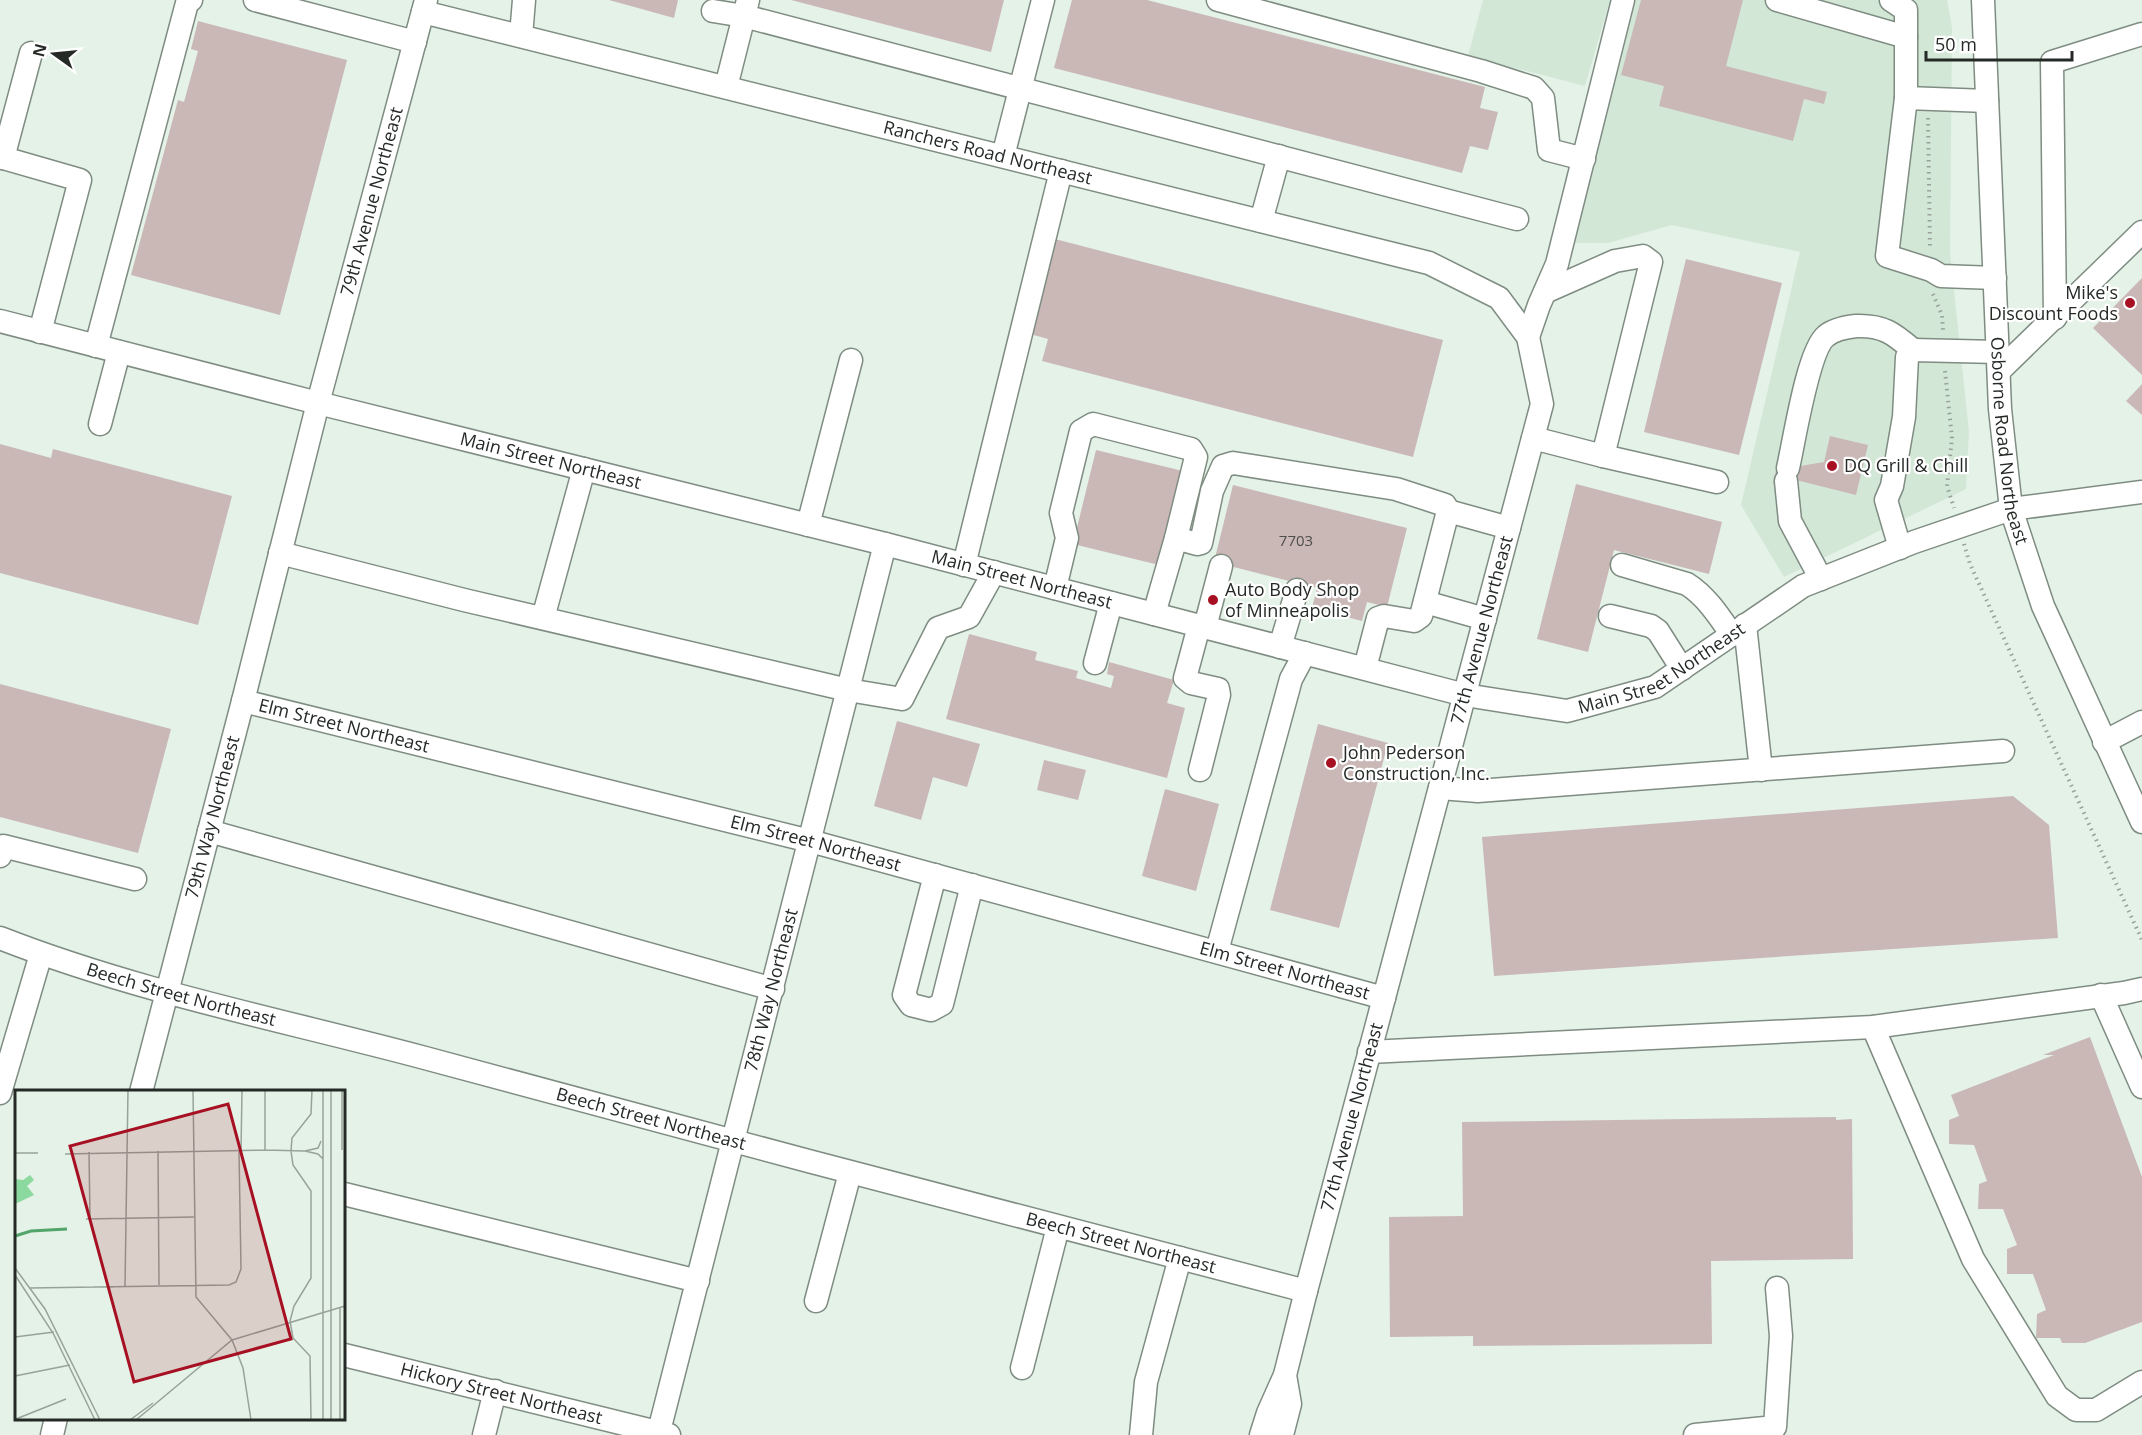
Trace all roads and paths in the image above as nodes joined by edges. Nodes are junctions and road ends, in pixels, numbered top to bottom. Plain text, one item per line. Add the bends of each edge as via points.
1 (191, 0) edge
2 (255, 0) edge
3 (524, 0) edge
4 (1043, 0) edge
5 (1218, 0) edge
6 (1623, 0) edge
7 (1777, 0) edge
8 (1891, 0) edge
9 (1983, 0) edge
10 (424, 3) edge
11 (746, 8) edge
12 (713, 11) dead end
13 (2142, 34) edge
14 (521, 36) junction
15 (1906, 37) junction
16 (415, 42) junction
17 (32, 53) dead end
18 (726, 87) junction
19 (1019, 88) junction
20 (1906, 99) junction
21 (1987, 101) junction
22 (1002, 156) junction
23 (1279, 156) junction
24 (1, 158) edge
25 (1584, 159) junction
26 (1060, 171) junction
27 (1517, 219) dead end
28 (1261, 221) junction
29 (2142, 232) edge
30 (1995, 278) junction
31 (1545, 292) junction
32 (2055, 318) junction
33 (0, 321) edge
34 (40, 332) junction
35 (1528, 337) junction
36 (96, 346) junction
37 (1913, 350) junction
38 (119, 352) junction
39 (851, 360) dead end
40 (1998, 362) junction
41 (318, 403) junction
42 (100, 424) dead end
43 (1533, 438) junction
44 (1604, 456) junction
45 (584, 470) junction
46 (1717, 482) dead end
47 (2142, 492) edge
48 (2011, 509) junction
49 (1448, 511) junction
50 (808, 525) junction
51 (1509, 528) junction
52 (1176, 538) junction
53 (885, 544) junction
54 (1900, 548) junction
55 (280, 553) junction
56 (964, 565) junction
57 (1221, 566) dead end
58 (1622, 566) dead end
59 (994, 572) junction
60 (1821, 579) junction
61 (1055, 588) junction
62 (1297, 590) dead end
63 (1425, 602) junction
64 (1111, 603) junction
65 (1154, 614) junction
66 (1610, 616) dead end
67 (543, 618) junction
68 (1485, 619) junction
69 (1202, 627) junction
70 (1738, 630) junction
71 (1280, 647) junction
72 (1305, 653) junction
73 (1095, 663) dead end
74 (1365, 668) junction
75 (1682, 669) junction
76 (848, 690) junction
77 (1465, 695) junction
78 (243, 701) junction
79 (2142, 722) edge
80 (2104, 742) junction
81 (2003, 751) dead end
82 (1200, 770) dead end
83 (1761, 770) junction
84 (1440, 788) junction
85 (2142, 822) edge
86 (209, 831) junction
87 (810, 841) junction
88 (1, 849) edge
89 (934, 875) junction
90 (135, 879) dead end
91 (972, 885) junction
92 (0, 938) edge
93 (1217, 951) junction
94 (41, 954) junction
95 (2142, 988) edge
96 (773, 989) junction
97 (167, 993) junction
98 (2101, 995) junction
99 (1384, 998) junction
100 (1873, 1027) junction
101 (1369, 1052) junction
102 (2142, 1087) edge
103 (142, 1090) edge
104 (0, 1093) edge
105 (734, 1143) junction
106 (850, 1173) junction
107 (345, 1194) edge
108 (1058, 1227) junction
109 (1180, 1258) junction
110 (698, 1281) junction
111 (1777, 1288) dead end
112 (1306, 1291) junction
113 (816, 1301) dead end
114 (345, 1355) edge
115 (1022, 1368) dead end
116 (1285, 1375) junction
117 (2142, 1382) edge
118 (495, 1391) junction
119 (56, 1420) edge
120 (662, 1434) edge
121 (52, 1435) edge
122 (484, 1435) edge
123 (1141, 1435) edge
124 (1261, 1435) edge
125 (1282, 1435) edge
126 (1695, 1435) edge

1 - 36 street via 187,3
2 - 16 street
3 - 14 street
4 - 19 street
5 - 25 street via 1534,88 1543,98 1549,150
6 - 25 street
7 - 15 street
8 - 15 street via 1906,10
9 - 21 street, Osborne Road Northeast
10 - 14 street, Ranchers Road Northeast
10 - 16 street, 79th Avenue Northeast
11 - 12 street
11 - 18 street
11 - 19 street
13 - 32 street via 2052,62
14 - 18 street, Ranchers Road Northeast
15 - 20 street
16 - 41 street, 79th Avenue Northeast
17 - 24 street
18 - 22 street, Ranchers Road Northeast
19 - 22 street
19 - 23 street
20 - 21 street
20 - 30 street via 1887,256 1941,276
21 - 30 street, Osborne Road Northeast
22 - 26 street, Ranchers Road Northeast
23 - 27 street
23 - 28 street
24 - 34 street via 80,180
25 - 31 street via 1557,264
26 - 28 street, Ranchers Road Northeast
26 - 56 street
28 - 35 street, Ranchers Road Northeast via 1429,264 1499,298
29 - 32 street
30 - 40 street, Osborne Road Northeast
31 - 35 street
31 - 44 street via 1615,261 1643,256 1651,261
32 - 40 street
33 - 34 street, Main Street Northeast
34 - 36 street, Main Street Northeast
35 - 43 street, 77th Avenue Northeast via 1542,404
36 - 38 street, Main Street Northeast
37 - 40 street
37 - 54 street via 1907,357 1904,417 1886,500
37 - 60 street via 1893,332 1866,326 1845,327 1825,336 1813,359 1787,475 1790,521
38 - 41 street, Main Street Northeast
38 - 42 street
39 - 50 street
40 - 48 street, Osborne Road Northeast
41 - 45 street, Main Street Northeast
41 - 55 street, 79th Way Northeast
43 - 44 street
43 - 51 street, 77th Avenue Northeast
44 - 46 street
45 - 50 street, Main Street Northeast
45 - 67 street
47 - 48 street, Main Street Northeast
48 - 54 street, Main Street Northeast
48 - 80 street, Osborne Road Northeast via 2043,606
49 - 51 street
49 - 52 street via 1445,505 1396,489 1233,463 1223,466 1212,491 1200,543
49 - 63 street
50 - 53 street, Main Street Northeast
51 - 68 street, 77th Avenue Northeast
52 - 61 street via 1196,457 1191,449 1093,424 1081,431 1061,513 1067,538
52 - 65 street
53 - 56 street, Main Street Northeast
53 - 76 street, 78th Way Northeast
54 - 60 street, Main Street Northeast
55 - 67 street
55 - 78 street, 79th Way Northeast
56 - 59 street, Main Street Northeast
57 - 69 street
58 - 70 street via 1687,584
59 - 61 street, Main Street Northeast
59 - 76 street via 969,617 938,628 902,699
60 - 70 street, Main Street Northeast via 1803,586
61 - 64 street, Main Street Northeast
62 - 71 street
63 - 68 street
63 - 74 street via 1421,616 1414,621 1378,618
64 - 65 street, Main Street Northeast
64 - 73 street
65 - 69 street, Main Street Northeast
66 - 75 street via 1652,626
67 - 76 street
68 - 77 street, 77th Avenue Northeast
69 - 71 street, Main Street Northeast
69 - 82 street via 1185,678 1218,689 1219,694
70 - 75 street, Main Street Northeast
70 - 83 street
71 - 72 street, Main Street Northeast
72 - 74 street, Main Street Northeast
72 - 93 street via 1291,679
74 - 77 street, Main Street Northeast
75 - 77 street, Main Street Northeast via 1655,687 1567,711
76 - 87 street, 78th Way Northeast
77 - 84 street, 77th Avenue Northeast
78 - 86 street, 79th Way Northeast
78 - 87 street, Elm Street Northeast
79 - 80 street
80 - 85 street, Osborne Road Northeast
81 - 83 street
83 - 84 street via 1478,791
84 - 99 street, 77th Avenue Northeast
86 - 96 street
86 - 97 street, 79th Way Northeast
87 - 89 street, Elm Street Northeast
87 - 96 street, 78th Way Northeast
88 - 90 street
89 - 91 street, Elm Street Northeast
89 - 91 street via 904,995 911,1005 931,1010 942,1004
91 - 93 street, Elm Street Northeast
92 - 94 street, Beech Street Northeast
93 - 99 street, Elm Street Northeast
94 - 97 street, Beech Street Northeast
94 - 104 street
95 - 98 street
96 - 105 street, 78th Way Northeast
97 - 103 street, 79th Way Northeast
97 - 105 street, Beech Street Northeast via 383,1047
98 - 100 street
98 - 102 street
99 - 101 street, 77th Avenue Northeast
100 - 101 street
100 - 117 street via 1973,1260 2057,1396 2076,1410 2096,1410
101 - 112 street, 77th Avenue Northeast
105 - 106 street, Beech Street Northeast
105 - 110 street, 78th Way Northeast
106 - 108 street, Beech Street Northeast
106 - 113 street
107 - 110 street
108 - 109 street, Beech Street Northeast
108 - 115 street
109 - 112 street, Beech Street Northeast
109 - 123 street via 1146,1382
110 - 120 street, 78th Way Northeast
111 - 126 street via 1781,1336 1775,1427
112 - 116 street, 77th Avenue Northeast
114 - 118 street, Hickory Street Northeast
116 - 124 street, 77th Avenue Northeast
116 - 125 street, 77th Avenue Northeast via 1290,1404
118 - 120 street, Hickory Street Northeast
118 - 122 street
119 - 121 street

